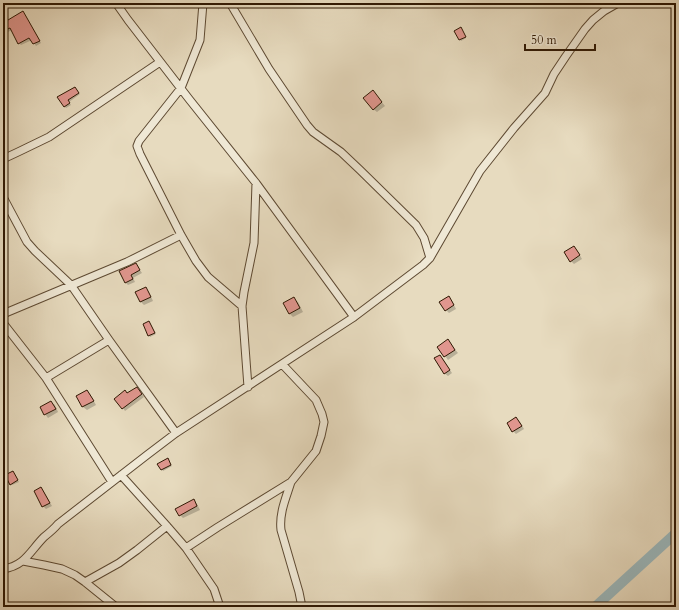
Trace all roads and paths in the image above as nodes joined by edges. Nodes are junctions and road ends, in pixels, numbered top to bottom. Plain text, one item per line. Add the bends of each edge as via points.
1 (116, 3) edge
2 (203, 3) edge
3 (230, 3) edge
4 (618, 3) edge
5 (160, 62) junction
6 (181, 88) junction
7 (3, 159) edge
8 (256, 183) junction
9 (3, 197) edge
10 (181, 235) junction
11 (430, 258) junction
12 (71, 286) junction
13 (242, 306) junction
14 (3, 314) edge
15 (354, 316) junction
16 (3, 323) edge
17 (109, 340) junction
18 (282, 364) junction
19 (46, 378) junction
20 (248, 387) junction
21 (176, 433) junction
22 (121, 475) junction
23 (112, 482) junction
24 (291, 482) junction
25 (167, 526) junction
26 (186, 548) junction
27 (23, 562) junction
28 (3, 569) edge
29 (85, 582) junction
30 (116, 607) edge
31 (220, 607) edge
32 (302, 607) edge

1 - 5 street
2 - 6 street via 200,40
3 - 11 street via 269,69 307,125 341,152 416,226 424,238
4 - 11 street via 604,11 585,29 554,74 545,93 480,171
5 - 6 street
5 - 7 street via 49,137
6 - 8 street
6 - 10 street via 139,140 137,146
8 - 13 street via 254,243
8 - 15 street
9 - 12 street via 27,242
10 - 12 street
10 - 13 street via 208,277
11 - 15 street
12 - 14 street
12 - 17 street
13 - 20 street
15 - 18 street
16 - 19 street
17 - 19 street
17 - 21 street
18 - 20 street
18 - 24 street via 316,400 324,422 316,451
19 - 23 street
20 - 21 street
21 - 22 street
22 - 23 street
22 - 25 street
23 - 27 street via 48,534
24 - 26 street
24 - 32 street via 280,522
25 - 26 street
25 - 29 street via 119,564
26 - 31 street via 214,589
27 - 28 street
27 - 29 street via 62,569
29 - 30 street

